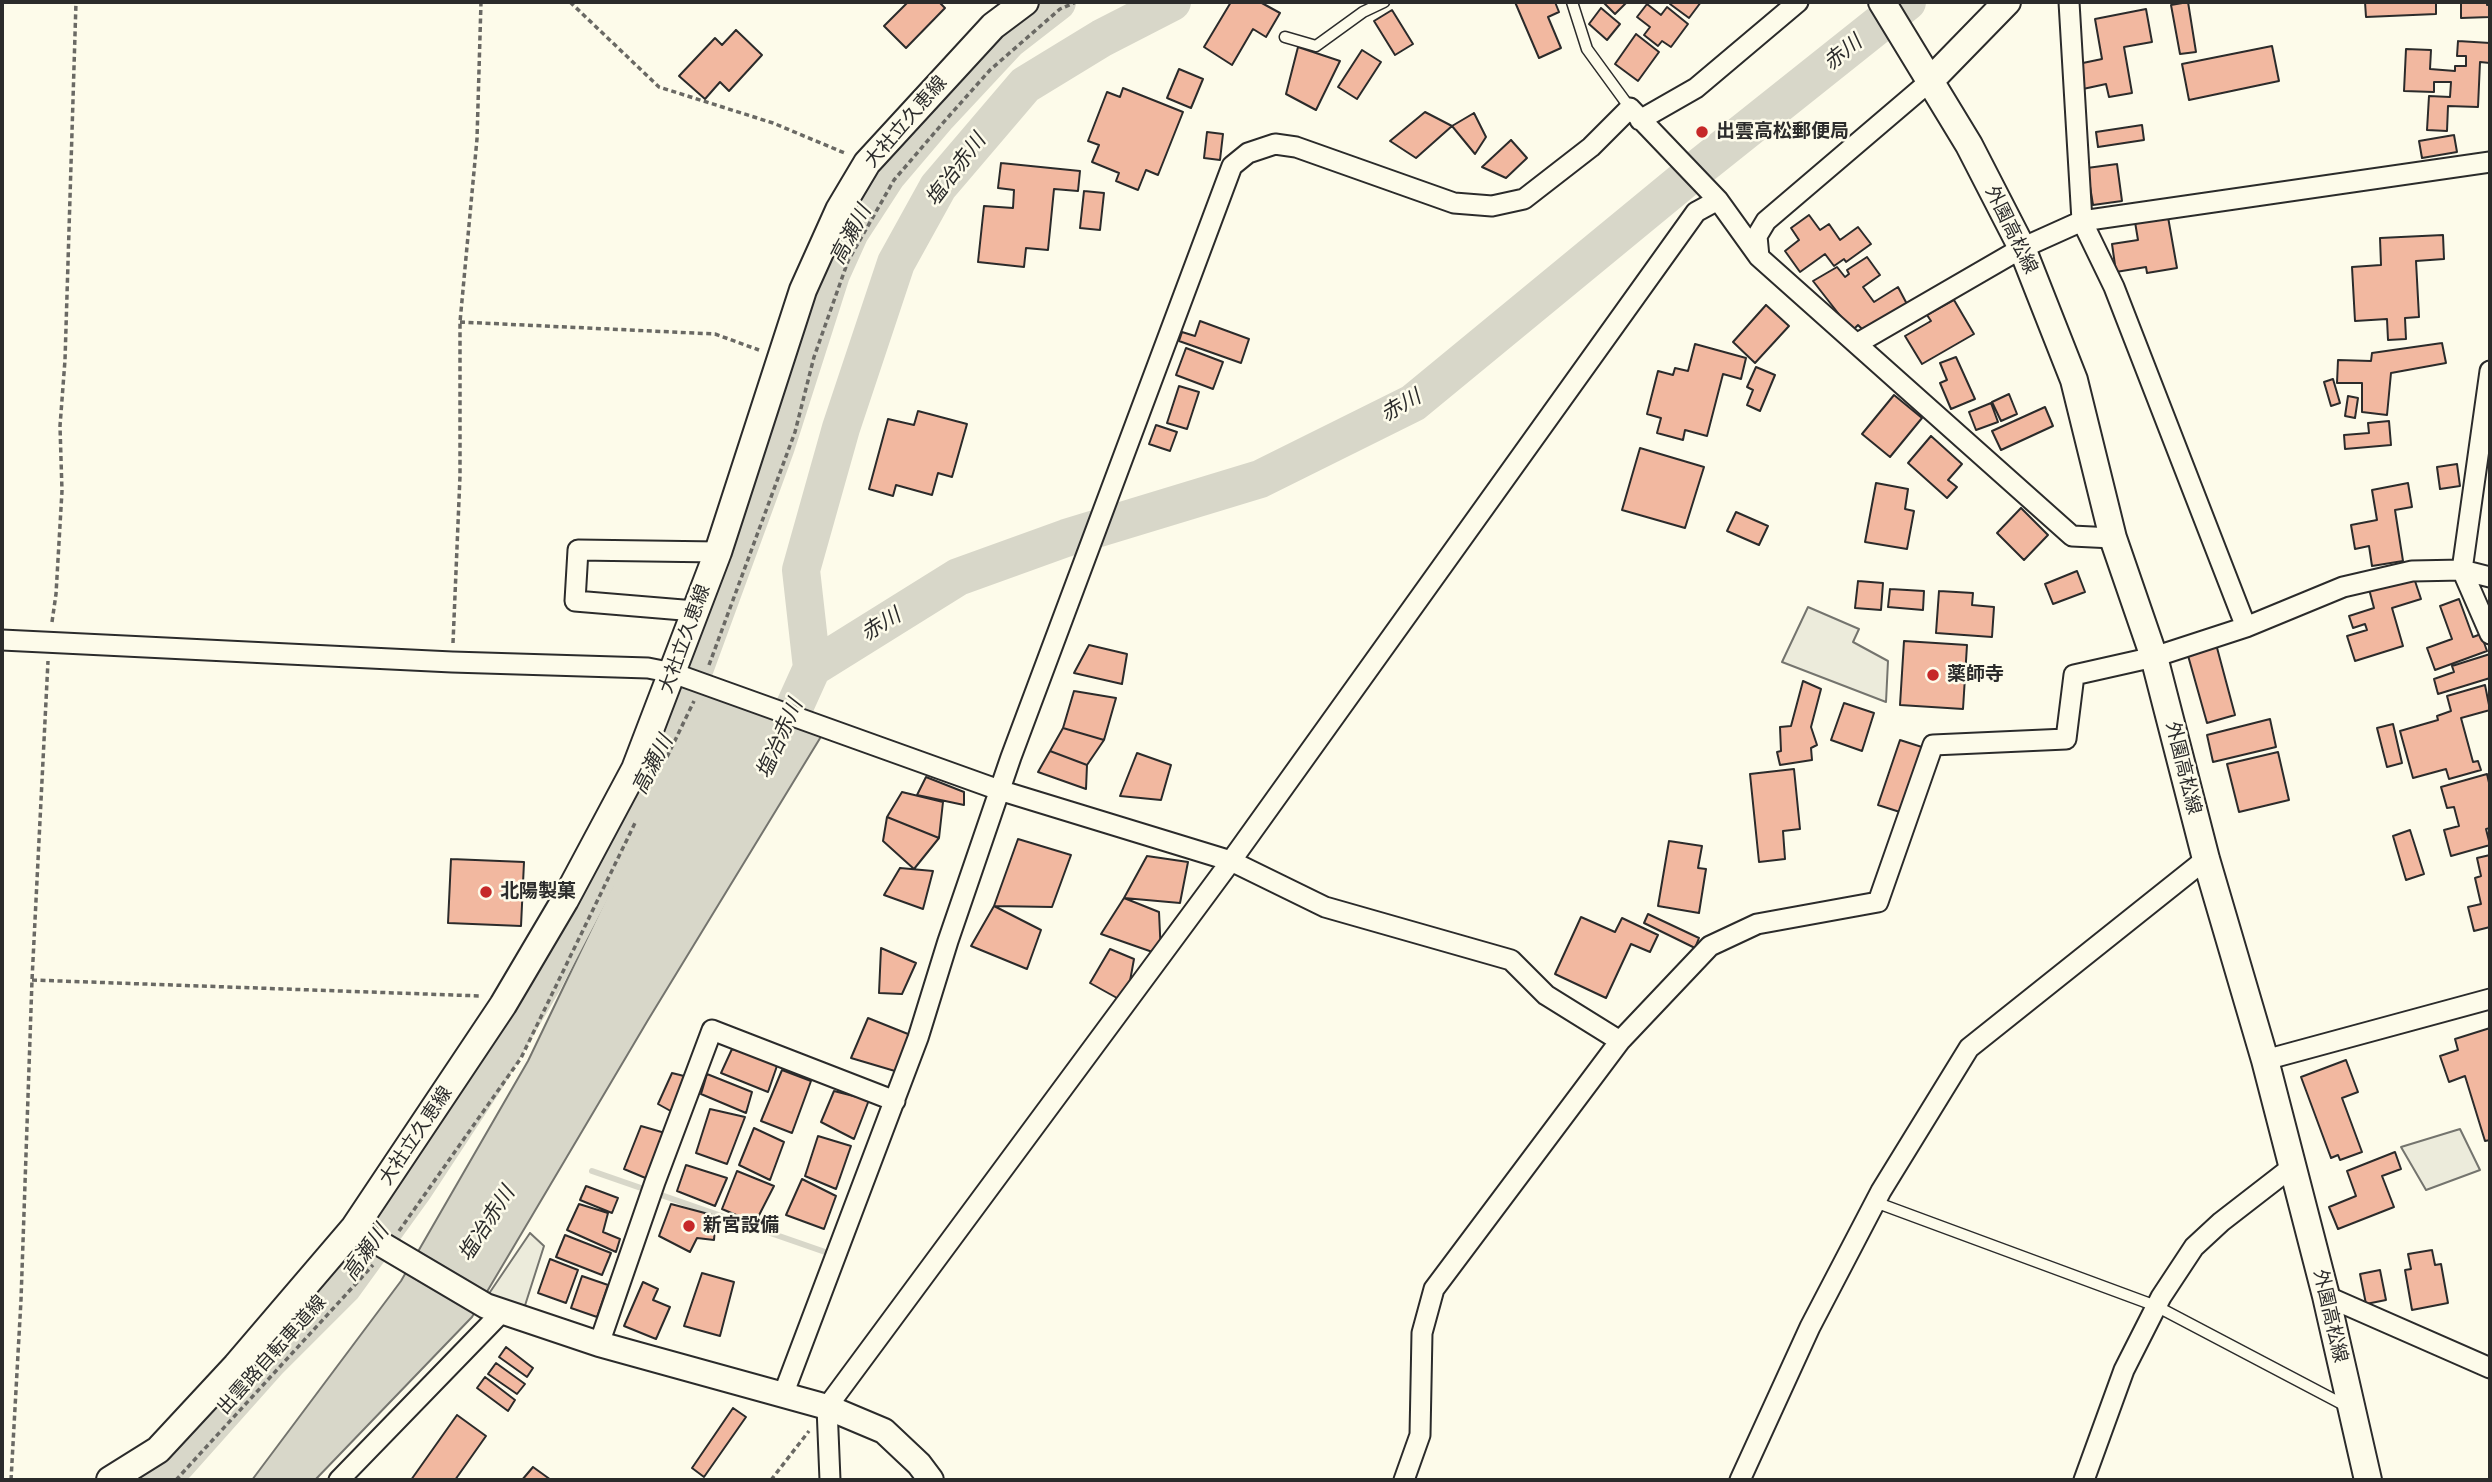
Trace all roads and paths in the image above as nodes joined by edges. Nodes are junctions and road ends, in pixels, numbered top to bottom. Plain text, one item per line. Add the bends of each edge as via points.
1 (76, 2) edge
2 (481, 2) edge
3 (570, 2) edge
4 (1025, 2) edge
5 (1384, 2) edge
6 (1572, 2) edge
7 (1798, 2) edge
8 (1882, 2) edge
9 (2007, 2) edge
10 (2069, 2) edge
11 (1285, 37) dead end
12 (1929, 82) junction
13 (1635, 114) junction
14 (2490, 162) edge
15 (867, 163) junction
16 (1717, 200) junction
17 (2082, 221) junction
18 (2022, 248) junction
19 (1759, 257) junction
20 (460, 322) junction
21 (1858, 344) junction
22 (781, 357) junction
23 (2490, 371) edge
24 (2113, 538) junction
25 (718, 552) junction
26 (2462, 570) junction
27 (2490, 577) edge
28 (695, 611) junction
29 (2246, 627) junction
30 (2490, 634) edge
31 (2, 640) edge
32 (49, 642) junction
33 (2154, 657) junction
34 (452, 662) junction
35 (673, 673) junction
36 (999, 790) junction
37 (2206, 859) junction
38 (1231, 861) junction
39 (32, 980) junction
40 (2490, 999) edge
41 (503, 1005) junction
42 (1619, 1041) junction
43 (2266, 1060) junction
44 (895, 1101) junction
45 (2292, 1167) junction
46 (1875, 1202) junction
47 (354, 1228) junction
48 (391, 1251) junction
49 (2326, 1296) junction
50 (2155, 1306) junction
51 (494, 1309) junction
52 (599, 1344) junction
53 (2490, 1368) edge
54 (783, 1395) junction
55 (827, 1408) junction
56 (2352, 1409) junction
57 (11, 1480) edge
58 (110, 1480) edge
59 (176, 1480) edge
60 (339, 1480) edge
61 (771, 1480) edge
62 (830, 1480) edge
63 (931, 1480) edge
64 (1404, 1480) edge
65 (1740, 1480) edge
66 (2084, 1480) edge
67 (2368, 1480) edge

1 - 32 path via 60,426 62,491
2 - 20 path via 477,139
3 - 15 path via 659,87 774,123
4 - 15 main road, 大社立久恵線 via 993,26
5 - 11 lane via 1316,46
6 - 13 lane via 1587,49
7 - 13 street via 1696,88
8 - 12 main road
9 - 12 main road
10 - 17 street
12 - 18 main road, 外園高松線 via 1969,145
12 - 19 street via 1766,221 1757,236
13 - 16 street
13 - 36 street via 1524,199 1492,206 1454,203 1275,144 1248,153 1232,166
14 - 17 street
15 - 22 main road, 大社立久恵線 via 839,210 803,290
16 - 19 street
16 - 38 street via 1696,212
17 - 18 street
17 - 29 street via 2115,287
18 - 21 street
18 - 24 main road, 外園高松線 via 2074,380
19 - 21 street
20 - 22 path via 715,334
20 - 34 path via 460,477
21 - 24 street via 2072,536
22 - 25 main road, 大社立久恵線
23 - 26 street
24 - 33 main road, 外園高松線
25 - 28 main road, 大社立久恵線
25 - 28 street via 578,550 575,601
26 - 27 street
26 - 29 street via 2412,571 2343,587
26 - 30 street
28 - 35 main road, 大社立久恵線
29 - 33 street
31 - 32 street
32 - 34 street
32 - 39 path
33 - 37 main road, 外園高松線
33 - 42 street via 2074,675 2066,739 1933,745 1878,902 1757,924 1710,946
34 - 35 street via 648,668
35 - 36 street
35 - 41 main road, 大社立久恵線 via 635,769
36 - 38 street
36 - 44 street
37 - 43 main road, 外園高松線
37 - 46 street via 1969,1048
38 - 42 street via 1325,907 1511,960 1546,995
38 - 55 street
39 - 41 path via 481,996
39 - 57 path
40 - 43 street
41 - 47 main road, 大社立久恵線
42 - 64 street via 1434,1289 1422,1333 1420,1435
43 - 45 main road, 外園高松線
44 - 52 street via 712,1030
44 - 54 street
45 - 49 main road, 外園高松線
45 - 50 street via 2194,1247
46 - 50 lane
46 - 65 street via 1810,1327
47 - 48 street
47 - 58 main road, 大社立久恵線 via 158,1450
48 - 51 street
48 - 59 path, 出雲路自転車道線
49 - 53 street
49 - 56 main road, 外園高松線
50 - 56 lane
50 - 66 street via 2124,1370
51 - 52 street
51 - 60 street
52 - 54 street
54 - 55 street
55 - 61 path
55 - 62 street
55 - 63 street via 884,1431
56 - 67 main road, 外園高松線

